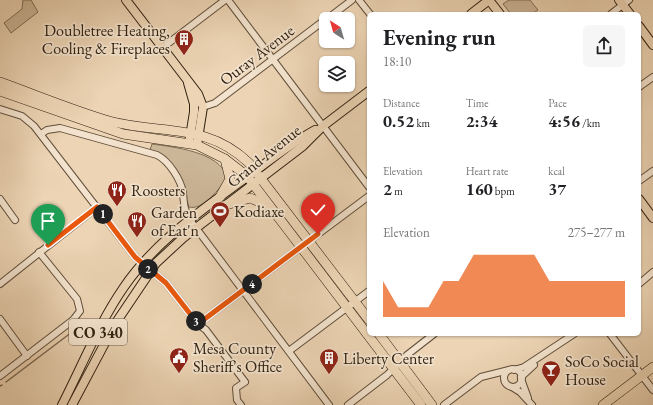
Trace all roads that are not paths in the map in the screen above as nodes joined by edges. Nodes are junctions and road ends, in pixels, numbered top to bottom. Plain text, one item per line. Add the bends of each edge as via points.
1 (126, 0) edge
2 (226, 0) edge
3 (352, 0) edge
4 (359, 0) edge
5 (489, 0) edge
6 (624, 2) edge
7 (336, 12) edge
8 (368, 12) edge
9 (473, 12) edge
10 (498, 12) edge
11 (613, 12) edge
12 (629, 12) edge
13 (319, 24) edge
14 (641, 29) edge
15 (653, 45) edge
16 (162, 48) junction
17 (273, 60) junction
18 (653, 77) edge
19 (0, 82) edge
20 (188, 82) junction
21 (641, 86) edge
22 (0, 91) edge
23 (367, 93) edge
24 (203, 107) junction
25 (0, 109) edge
26 (323, 126) junction
27 (195, 133) junction
28 (41, 134) junction
29 (193, 144) junction
30 (225, 159) junction
31 (653, 171) edge
32 (251, 174) junction
33 (641, 180) edge
34 (257, 181) junction
35 (367, 184) edge
36 (220, 197) junction
37 (367, 198) edge
38 (0, 199) edge
39 (641, 202) edge
40 (226, 205) junction
41 (97, 207) junction
42 (272, 208) junction
43 (653, 218) edge
44 (16, 220) dead end
45 (190, 220) junction
46 (196, 228) junction
47 (305, 244) junction
48 (39, 252) junction
49 (141, 264) junction
50 (151, 271) junction
51 (653, 272) edge
52 (641, 282) edge
53 (0, 284) edge
54 (243, 290) junction
55 (367, 293) edge
56 (355, 302) junction
57 (347, 308) junction
58 (367, 317) edge
59 (0, 319) edge
60 (198, 324) junction
61 (367, 331) edge
62 (372, 336) edge
63 (380, 336) edge
64 (432, 336) edge
65 (571, 336) edge
66 (612, 336) edge
67 (289, 351) junction
68 (27, 356) junction
69 (541, 356) junction
70 (397, 365) junction
71 (653, 367) edge
72 (511, 370) junction
73 (494, 374) junction
74 (0, 376) edge
75 (642, 376) junction
76 (521, 378) junction
77 (505, 382) junction
78 (512, 387) junction
79 (653, 390) edge
80 (531, 403) edge
81 (62, 405) edge
82 (72, 405) edge
83 (241, 405) edge
84 (329, 405) edge
85 (348, 405) edge
86 (421, 405) edge
87 (432, 405) edge
88 (444, 405) edge
89 (603, 405) edge

1 - 16 main road
2 - 16 street
2 - 17 street
3 - 7 street, Ouray Avenue
4 - 8 street
5 - 9 main road
5 - 10 main road
6 - 11 street
6 - 12 main road
13 - 17 street, Ouray Avenue
14 - 15 main road
16 - 20 main road
17 - 24 street, Ouray Avenue via 214,103
17 - 26 street
18 - 21 street
19 - 27 highway via 108,120 143,128
20 - 24 main road via 198,94
20 - 27 main road via 194,104
22 - 29 highway via 123,134
23 - 26 main road, Grand Avenue
24 - 27 main road
25 - 28 street via 27,119
26 - 32 main road, Grand Avenue via 297,140
26 - 34 main road, Grand Avenue via 303,146
26 - 35 street
27 - 29 main road
27 - 32 highway via 229,147 243,158
28 - 41 street
28 - 45 street via 47,130 60,128 159,155 175,174 182,189 185,212
29 - 30 highway
30 - 32 highway
30 - 36 highway via 230,179
31 - 33 street
32 - 34 highway
32 - 36 main road, CO 340
34 - 40 main road, Grand Avenue / CO 340
34 - 42 highway
34 - 47 highway
36 - 45 main road, CO 340
37 - 47 street
38 - 44 street
39 - 43 main road
40 - 42 highway via 250,198
40 - 46 main road, Grand Avenue / CO 340
41 - 48 street
41 - 49 street
42 - 47 highway
45 - 46 street
45 - 49 main road, CO 340
46 - 50 main road, Grand Avenue / CO 340 via 173,246
46 - 54 street
47 - 54 street
47 - 56 highway
47 - 57 highway
48 - 53 street
48 - 68 street via 77,300 80,308 77,318
49 - 50 street
49 - 81 main road, CO 340 via 116,300
50 - 60 street via 166,283
50 - 82 main road, CO 340 via 115,324
51 - 52 street
54 - 60 street
54 - 67 street
55 - 56 street
56 - 57 street
56 - 58 highway
57 - 61 highway
57 - 67 street
59 - 68 street
60 - 83 street via 206,330 245,382 236,388 237,400
62 - 70 highway
63 - 70 highway
64 - 70 street
65 - 69 street
66 - 75 street
67 - 84 street
68 - 74 street
69 - 72 street via 521,369
69 - 76 street
70 - 85 street
70 - 86 highway
70 - 87 highway
71 - 75 highway
72 - 73 street
72 - 76 street via 519,372
72 - 77 street via 504,376
73 - 77 street
73 - 88 street via 479,378
75 - 79 street
75 - 89 highway
76 - 78 street via 519,384
76 - 80 street
77 - 78 street
78 - 80 street

